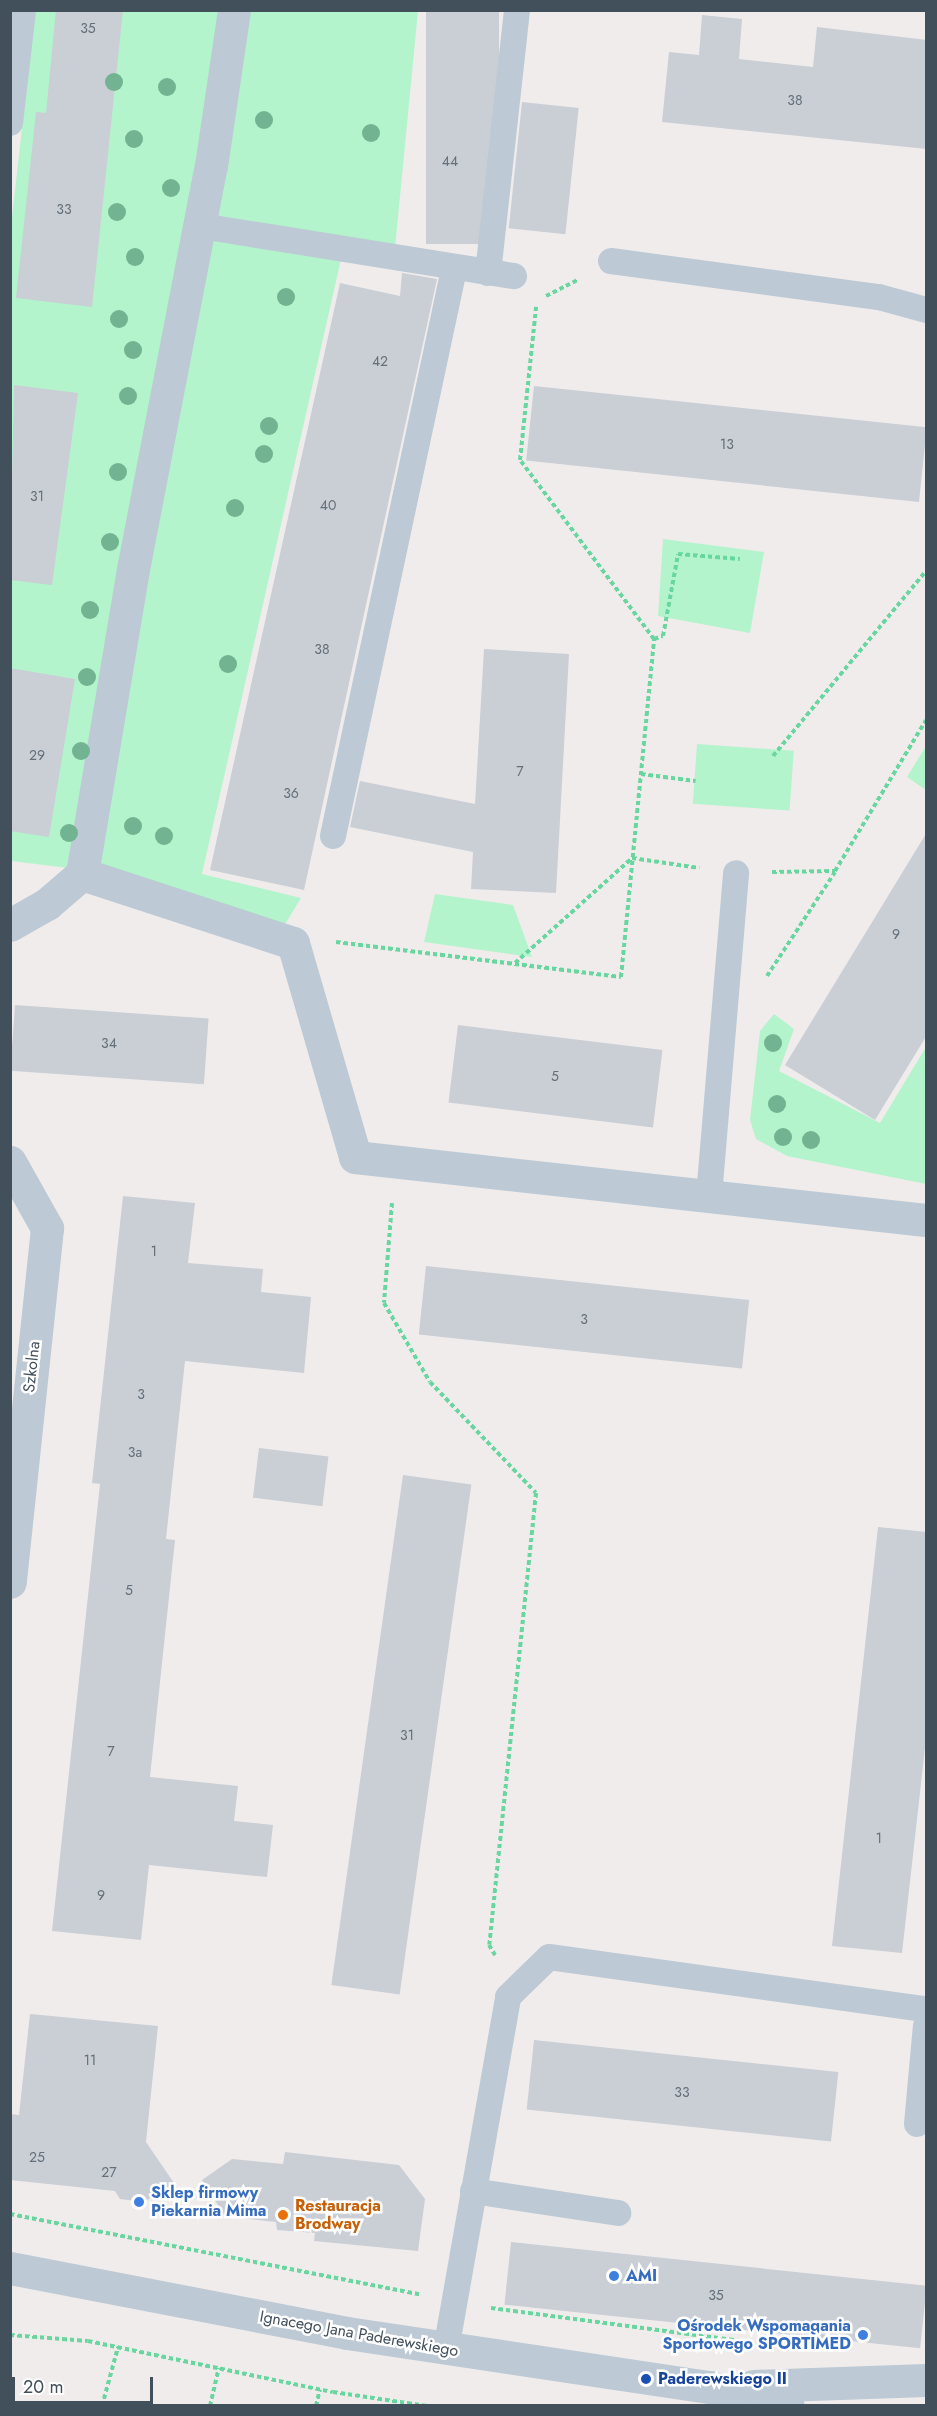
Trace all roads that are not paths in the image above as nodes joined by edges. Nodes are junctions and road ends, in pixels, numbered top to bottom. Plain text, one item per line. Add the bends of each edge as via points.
1 (23, 10) edge
2 (234, 10) edge
3 (517, 10) edge
4 (10, 123) edge
5 (201, 226) junction
6 (611, 261) road end
7 (454, 269) junction
8 (488, 273) junction
9 (514, 276) dead end
10 (927, 309) edge
11 (333, 836) dead end
12 (736, 873) road end
13 (82, 874) junction
14 (10, 925) edge
15 (10, 1162) edge
16 (709, 1196) junction
17 (927, 1220) edge
18 (10, 1582) edge
19 (927, 2009) edge
20 (927, 2026) edge
21 (916, 2124) dead end
22 (473, 2191) junction
23 (618, 2213) dead end
24 (10, 2268) edge
25 (446, 2350) junction
26 (927, 2380) edge
27 (710, 2387) junction
28 (788, 2406) edge

1 - 4 lane
2 - 5 street
3 - 8 lane
5 - 7 lane
5 - 13 street via 134,564
6 - 10 lane via 879,297
7 - 8 lane
7 - 11 lane
8 - 9 lane
12 - 16 lane
13 - 14 street via 47,904
13 - 16 street via 293,943 355,1157
15 - 18 street, Szkolna via 47,1228
16 - 17 street
19 - 22 lane via 549,1957 508,1997
20 - 21 lane
22 - 23 lane
22 - 25 lane
24 - 25 street, Ignacego Jana Paderewskiego
25 - 27 street, Ignacego Jana Paderewskiego
26 - 27 street
27 - 28 street

